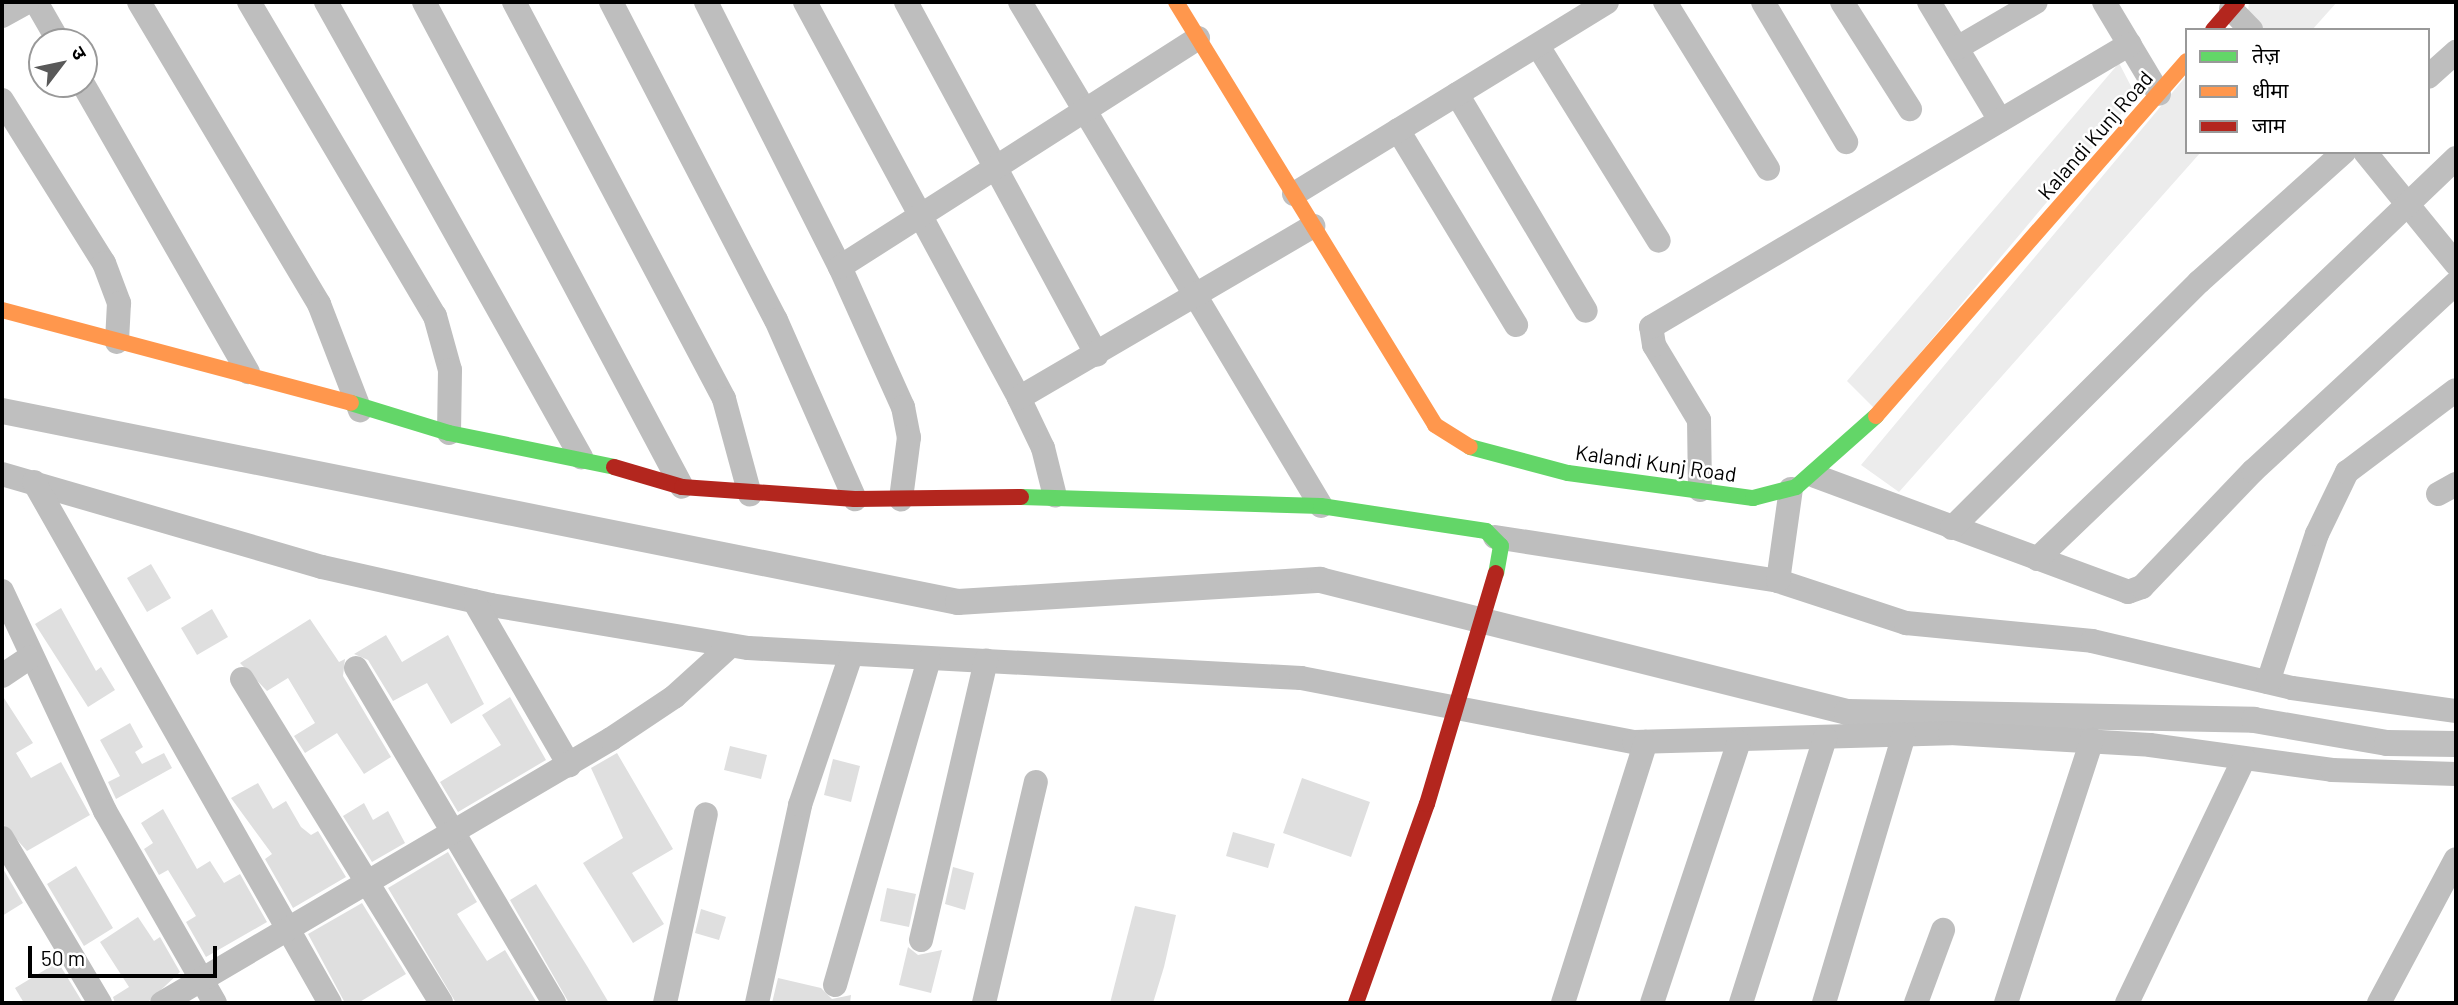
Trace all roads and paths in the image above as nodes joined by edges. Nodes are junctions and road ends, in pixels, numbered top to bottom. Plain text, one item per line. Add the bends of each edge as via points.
1 (27, 2) edge
2 (36, 2) edge
3 (139, 2) edge
4 (249, 2) edge
5 (326, 2) edge
6 (424, 2) edge
7 (514, 2) edge
8 (611, 2) edge
9 (706, 2) edge
10 (805, 2) edge
11 (906, 2) edge
12 (1020, 2) edge
13 (1176, 2) edge
14 (1607, 2) edge
15 (1665, 2) edge
16 (1763, 2) edge
17 (1842, 2) edge
18 (1929, 2) edge
19 (2036, 2) edge
20 (2104, 2) edge
21 (2234, 6) edge
22 (2, 16) edge
23 (51, 28) edge
24 (2215, 28) edge
25 (2249, 28) edge
26 (1198, 38) junction
27 (2130, 44) junction
28 (1538, 46) junction
29 (1957, 48) junction
30 (2456, 52) edge
31 (2185, 63) edge
32 (2430, 75) edge
33 (1457, 94) junction
34 (2159, 94) junction
35 (91, 98) edge
36 (2, 100) edge
37 (1910, 109) dead end
38 (1082, 111) junction
39 (2000, 120) junction
40 (1398, 130) junction
41 (1846, 142) dead end
42 (2342, 154) edge
43 (2367, 154) edge
44 (2456, 158) edge
45 (993, 169) junction
46 (1768, 169) dead end
47 (1294, 194) junction
48 (2407, 203) junction
49 (918, 217) junction
50 (1313, 226) junction
51 (1659, 241) dead end
52 (2456, 264) edge
53 (840, 267) junction
54 (2456, 283) edge
55 (1195, 299) junction
56 (2, 310) edge
57 (1586, 311) dead end
58 (1516, 326) dead end
59 (117, 342) junction
60 (1097, 355) junction
61 (248, 372) junction
62 (2456, 390) edge
63 (1019, 398) junction
64 (360, 410) junction
65 (449, 433) junction
66 (581, 457) junction
67 (2, 474) edge
68 (1815, 476) junction
69 (34, 482) junction
70 (682, 487) junction
71 (1791, 489) junction
72 (1700, 491) junction
73 (750, 495) junction
74 (1055, 496) junction
75 (855, 499) junction
76 (901, 499) junction
77 (1321, 506) junction
78 (1952, 528) junction
79 (1495, 537) junction
80 (2037, 559) junction
81 (1778, 581) junction
82 (2, 591) edge
83 (474, 601) junction
84 (730, 646) junction
85 (851, 655) junction
86 (30, 657) junction
87 (929, 660) junction
88 (986, 660) junction
89 (356, 668) dead end
90 (2, 676) edge
91 (242, 679) dead end
92 (2268, 682) junction
93 (1454, 704) junction
94 (2456, 711) edge
95 (1904, 735) junction
96 (1825, 738) junction
97 (2092, 740) junction
98 (1646, 742) junction
99 (1739, 742) junction
100 (2244, 759) junction
101 (569, 765) junction
102 (2456, 774) edge
103 (1035, 782) dead end
104 (706, 814) dead end
105 (455, 835) junction
106 (2, 838) edge
107 (2456, 859) edge
108 (367, 884) junction
109 (286, 929) junction
110 (1943, 930) dead end
111 (921, 940) dead end
112 (201, 979) junction
113 (835, 985) dead end
114 (100, 1003) edge
115 (162, 1003) edge
116 (215, 1003) edge
117 (330, 1003) edge
118 (441, 1003) edge
119 (554, 1003) edge
120 (665, 1003) edge
121 (757, 1003) edge
122 (984, 1003) edge
123 (1356, 1003) edge
124 (1563, 1003) edge
125 (1652, 1003) edge
126 (1741, 1003) edge
127 (1824, 1003) edge
128 (1916, 1003) edge
129 (2006, 1003) edge
130 (2127, 1003) edge
131 (2379, 1003) edge

1 - 22 street
2 - 23 street
3 - 64 street via 323,313
4 - 65 street via 435,316 450,370
5 - 66 street
6 - 70 street
7 - 73 street via 724,399
8 - 75 street via 776,320
9 - 53 street
10 - 49 street
11 - 45 street
12 - 38 street
13 - 26 street, Kalandi Kunj Road
14 - 28 street
15 - 46 street
16 - 41 street
17 - 37 street
18 - 29 street
19 - 29 street
20 - 27 street
21 - 24 street
21 - 25 street
26 - 38 street
26 - 47 street, Kalandi Kunj Road
27 - 34 street
27 - 39 street
28 - 33 street
28 - 51 street
29 - 39 street
30 - 32 street
31 - 34 street, Kalandi Kunj Road
33 - 40 street
33 - 57 street
34 - 68 street, Kalandi Kunj Road via 1852,444
35 - 61 street
36 - 59 street via 104,262 119,303
38 - 45 street
38 - 55 street
39 - 72 street via 1651,327 1654,345 1699,420
40 - 47 street
40 - 58 street
42 - 78 street via 2199,282
43 - 48 street
44 - 48 street
45 - 49 street
45 - 60 street
47 - 50 street, Kalandi Kunj Road
48 - 52 street
48 - 80 street
49 - 53 street
49 - 63 street
50 - 55 street
50 - 72 street, Kalandi Kunj Road via 1425,413 1450,437 1568,473
53 - 76 street via 907,421
54 - 80 street via 2253,471 2142,587 2112,589
55 - 60 street
55 - 77 street
56 - 59 street
59 - 61 street
60 - 63 street
61 - 64 street
62 - 92 street via 2347,472 2317,534
63 - 74 street via 1043,449
64 - 65 street
65 - 66 street
66 - 70 street
67 - 69 street
68 - 71 street, Kalandi Kunj Road
68 - 78 street
69 - 83 street via 237,544
69 - 109 street
70 - 73 street
71 - 72 street, Kalandi Kunj Road via 1753,498
71 - 81 street
73 - 75 street
74 - 76 street
74 - 77 street
75 - 76 street
77 - 79 street
78 - 80 street
79 - 81 street
79 - 93 street via 1500,559
81 - 92 street via 1906,623 2092,641
82 - 86 street
83 - 84 street
83 - 101 street
84 - 85 street
84 - 101 street via 674,697
85 - 87 street
85 - 121 street via 800,806
86 - 90 street
86 - 112 street via 105,811
87 - 88 street
87 - 113 street
88 - 93 street via 1301,678
88 - 111 street
89 - 105 street
91 - 108 street
92 - 94 street
93 - 98 street
93 - 123 street via 1423,816
95 - 96 street
95 - 97 street
95 - 127 street
96 - 99 street
96 - 126 street
97 - 100 street
97 - 129 street
98 - 99 street
98 - 124 street
99 - 125 street
100 - 102 street
100 - 130 street
101 - 105 street
103 - 122 street
104 - 120 street
105 - 108 street
105 - 119 street
106 - 114 street
107 - 131 street
108 - 109 street
108 - 118 street
109 - 112 street
109 - 117 street
110 - 128 street
112 - 115 street
112 - 116 street

